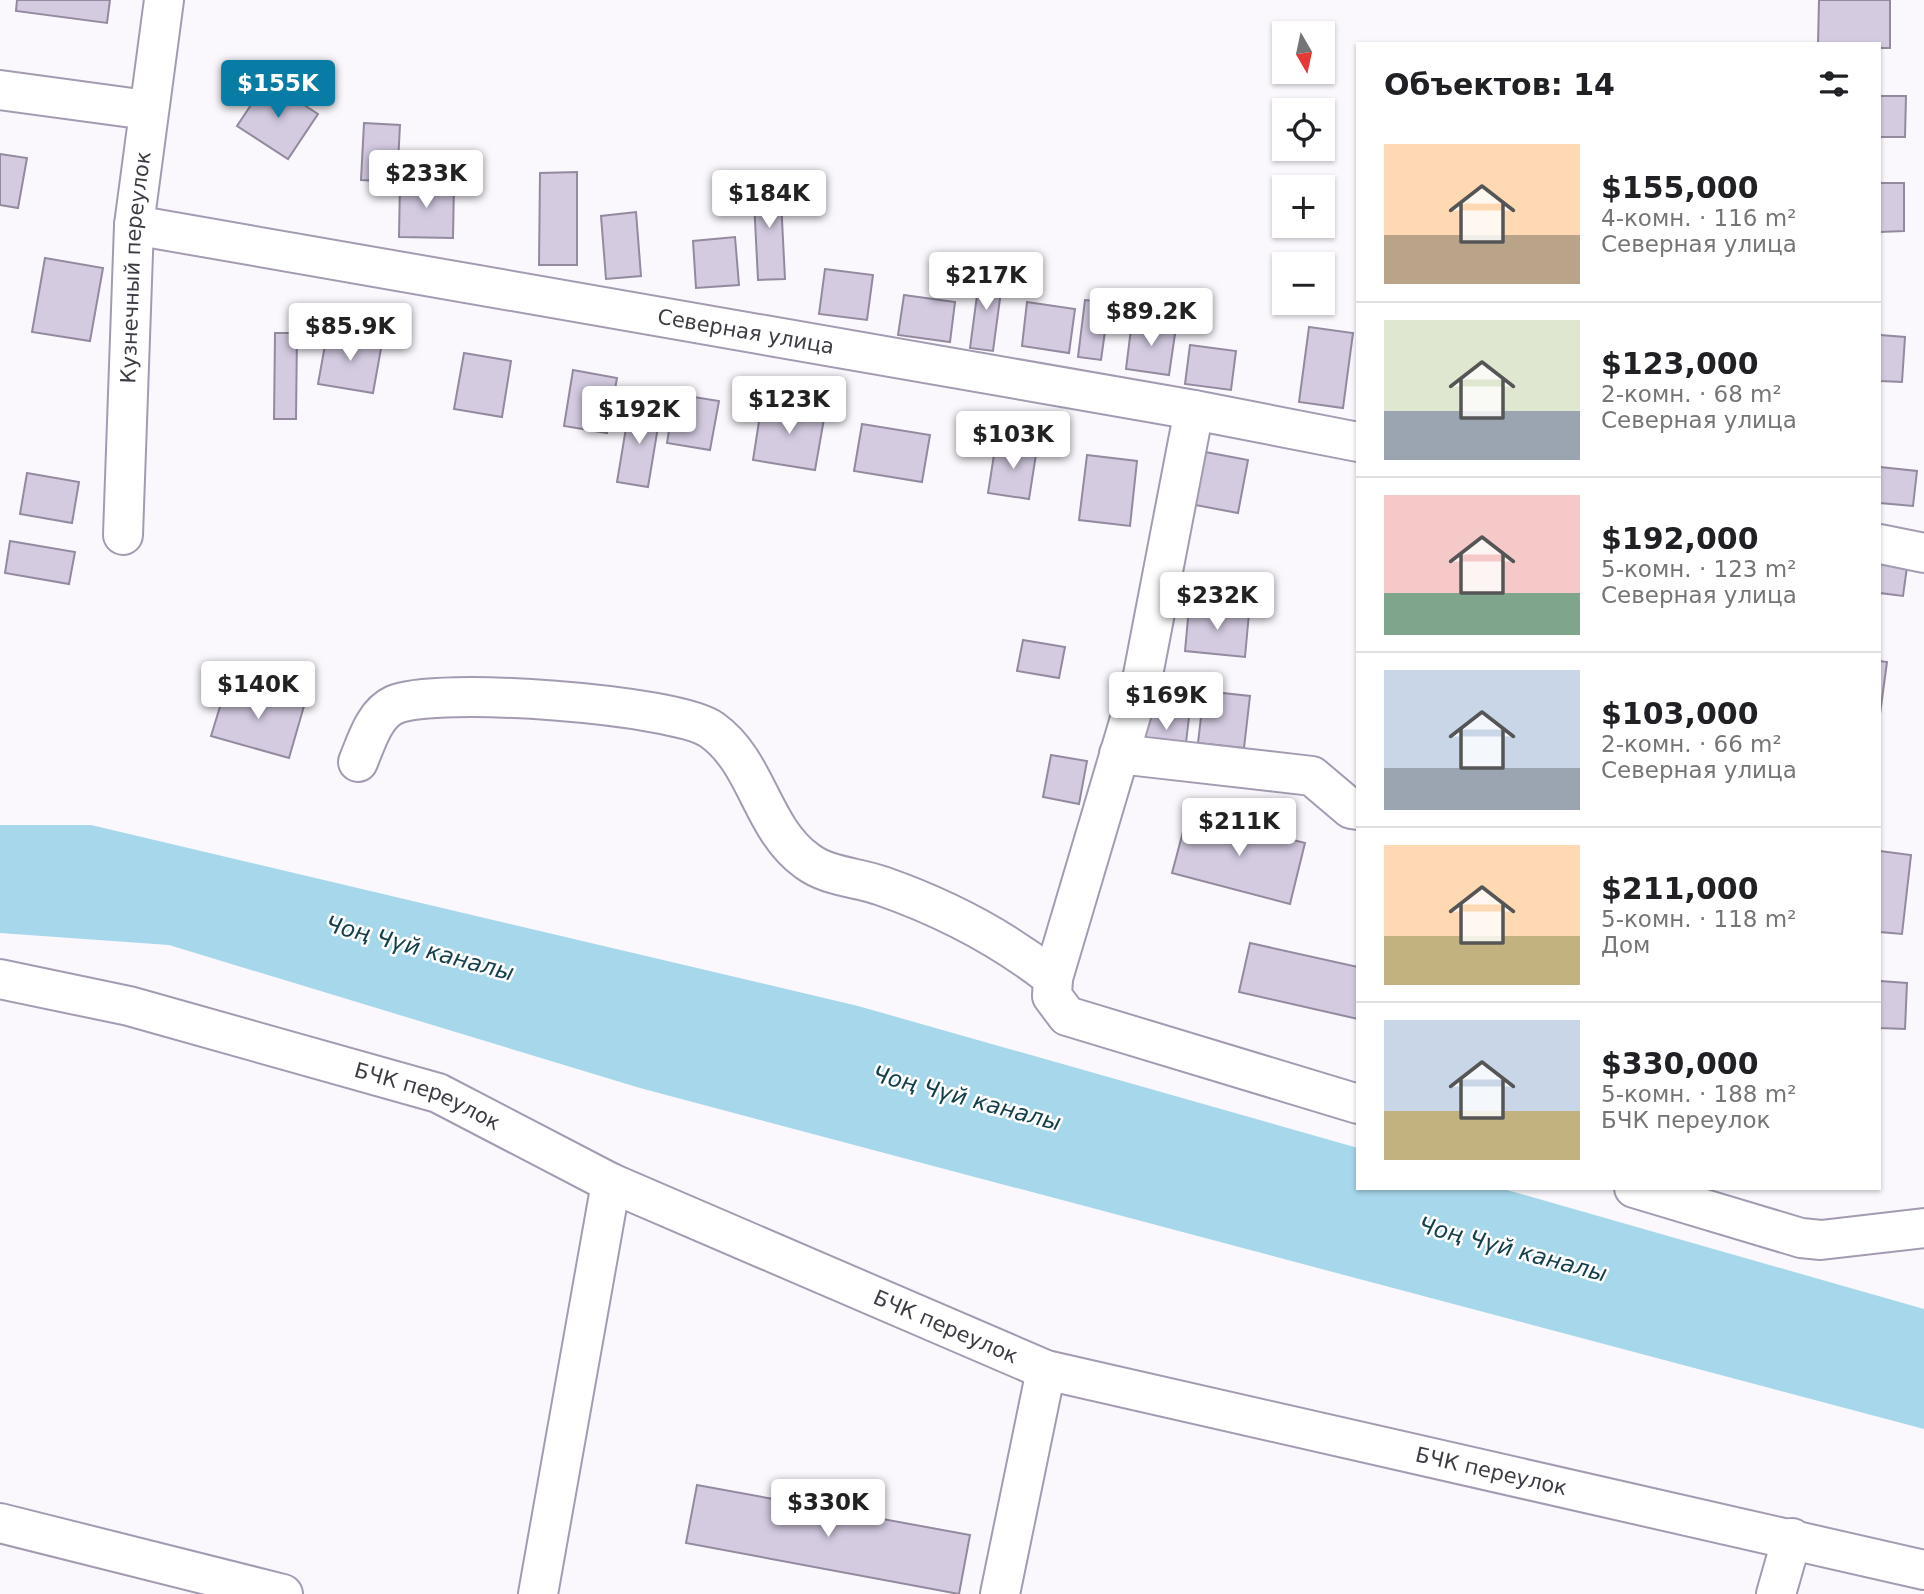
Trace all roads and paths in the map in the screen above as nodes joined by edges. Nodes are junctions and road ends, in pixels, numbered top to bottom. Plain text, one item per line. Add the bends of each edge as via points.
1 (164, 0) edge
2 (0, 90) edge
3 (147, 110) junction
4 (134, 225) junction
5 (1194, 410) junction
6 (1356, 442) edge
7 (122, 535) dead end
8 (1881, 544) edge
9 (1924, 553) edge
10 (1119, 754) junction
11 (358, 762) dead end
12 (1356, 810) edge
13 (1053, 978) junction
14 (0, 979) edge
15 (1356, 1103) edge
16 (611, 1183) junction
17 (1641, 1190) edge
18 (1924, 1228) edge
19 (1046, 1370) junction
20 (0, 1523) edge
21 (1792, 1538) junction
22 (1924, 1570) edge
23 (283, 1594) edge
24 (538, 1594) edge
25 (1000, 1594) edge
26 (1776, 1594) edge

1 - 3 street, Кузнечный переулок
2 - 3 street
3 - 4 street, Кузнечный переулок
4 - 5 street, Северная улица
4 - 7 street, Кузнечный переулок
5 - 6 street, Северная улица
5 - 10 street via 1143,675
8 - 9 street
10 - 12 street via 1312,776
10 - 13 street
11 - 13 street via 380,715 391,705 411,699 516,697 600,706 708,727 731,744 787,841 806,861 881,885 959,918 1009,944
13 - 15 street via 1052,996 1067,1016
14 - 16 street, БЧК переулок via 129,1006 438,1093
16 - 19 street, БЧК переулок
16 - 24 street
17 - 18 street via 1801,1238 1821,1240
19 - 21 street, БЧК переулок
19 - 25 street
20 - 23 street
21 - 22 street, БЧК переулок
21 - 26 street

